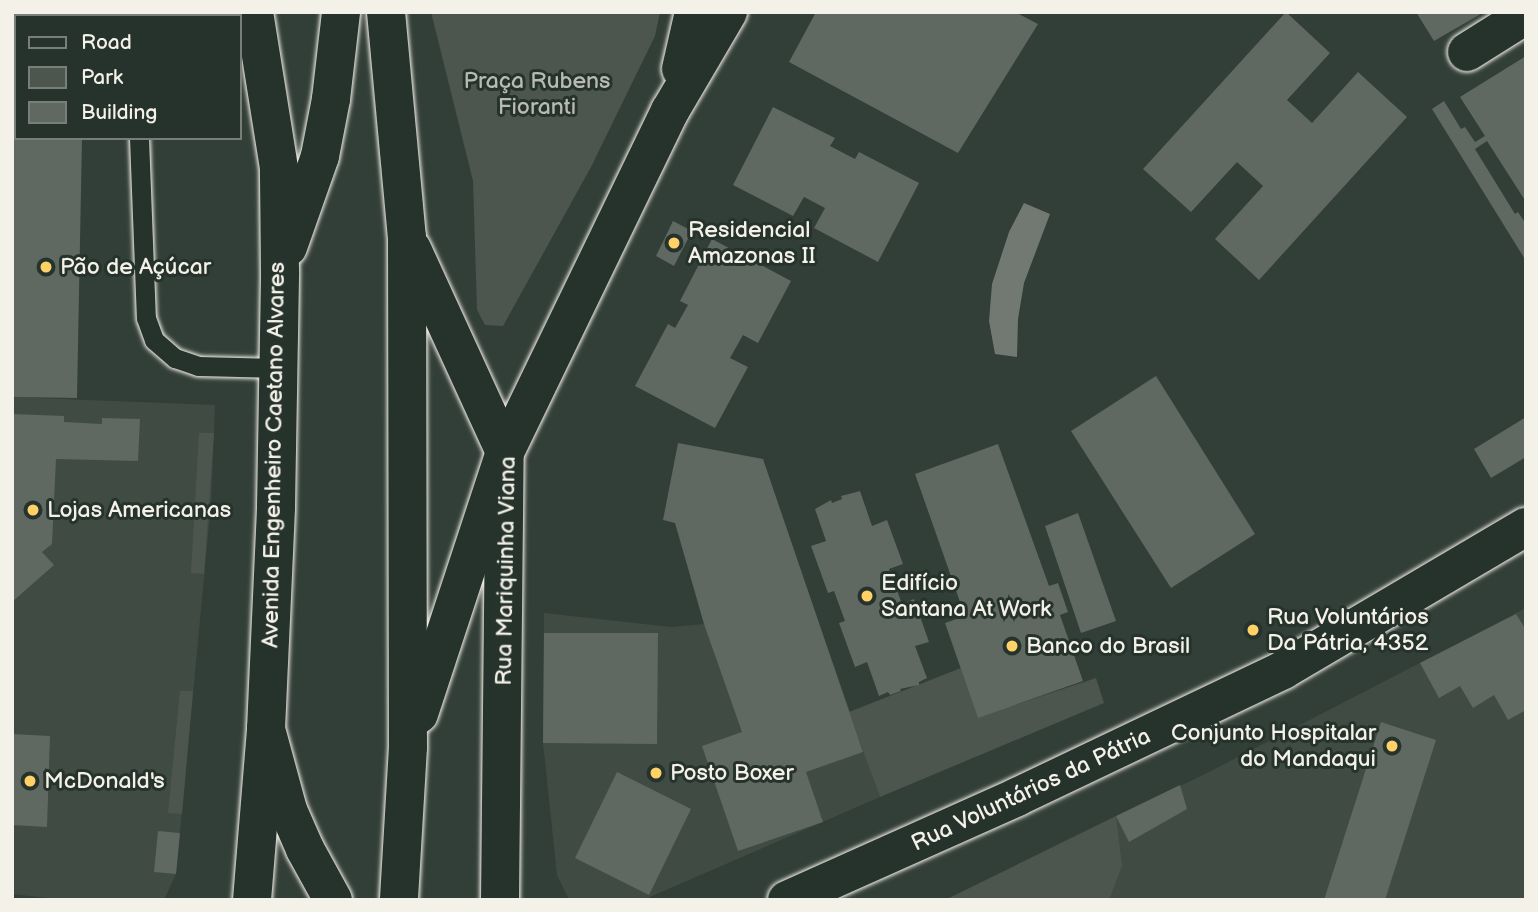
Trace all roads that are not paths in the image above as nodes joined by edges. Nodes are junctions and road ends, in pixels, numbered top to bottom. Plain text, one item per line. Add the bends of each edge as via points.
1 (254, 12) edge
2 (341, 12) edge
3 (386, 12) edge
4 (694, 12) edge
5 (728, 12) edge
6 (1526, 15) edge
7 (1466, 52) dead end
8 (670, 111) junction
9 (139, 140) edge
10 (407, 237) junction
11 (280, 272) junction
12 (279, 368) junction
13 (505, 452) junction
14 (1526, 527) edge
15 (265, 730) junction
16 (408, 747) junction
17 (252, 900) edge
18 (333, 900) edge
19 (399, 900) edge
20 (500, 900) edge
21 (788, 900) edge

1 - 11 street, Avenida Engenheiro Caetano Alvares via 279,168
2 - 11 street via 320,156
3 - 10 street
4 - 8 street, Rua Mariquinha Viana
5 - 8 street, Rua Mariquinha Viana
6 - 7 street
8 - 13 street, Rua Mariquinha Viana
9 - 12 lane via 146,318 155,340 175,358 198,366
10 - 13 street
10 - 16 street
11 - 12 street, Avenida Engenheiro Caetano Alvares
12 - 15 street, Avenida Engenheiro Caetano Alvares
13 - 16 street
13 - 20 street, Rua Mariquinha Viana
14 - 21 street, Rua Voluntários da Pátria via 1283,670
15 - 17 street, Avenida Engenheiro Caetano Alvares
15 - 18 street via 288,810
16 - 19 street

